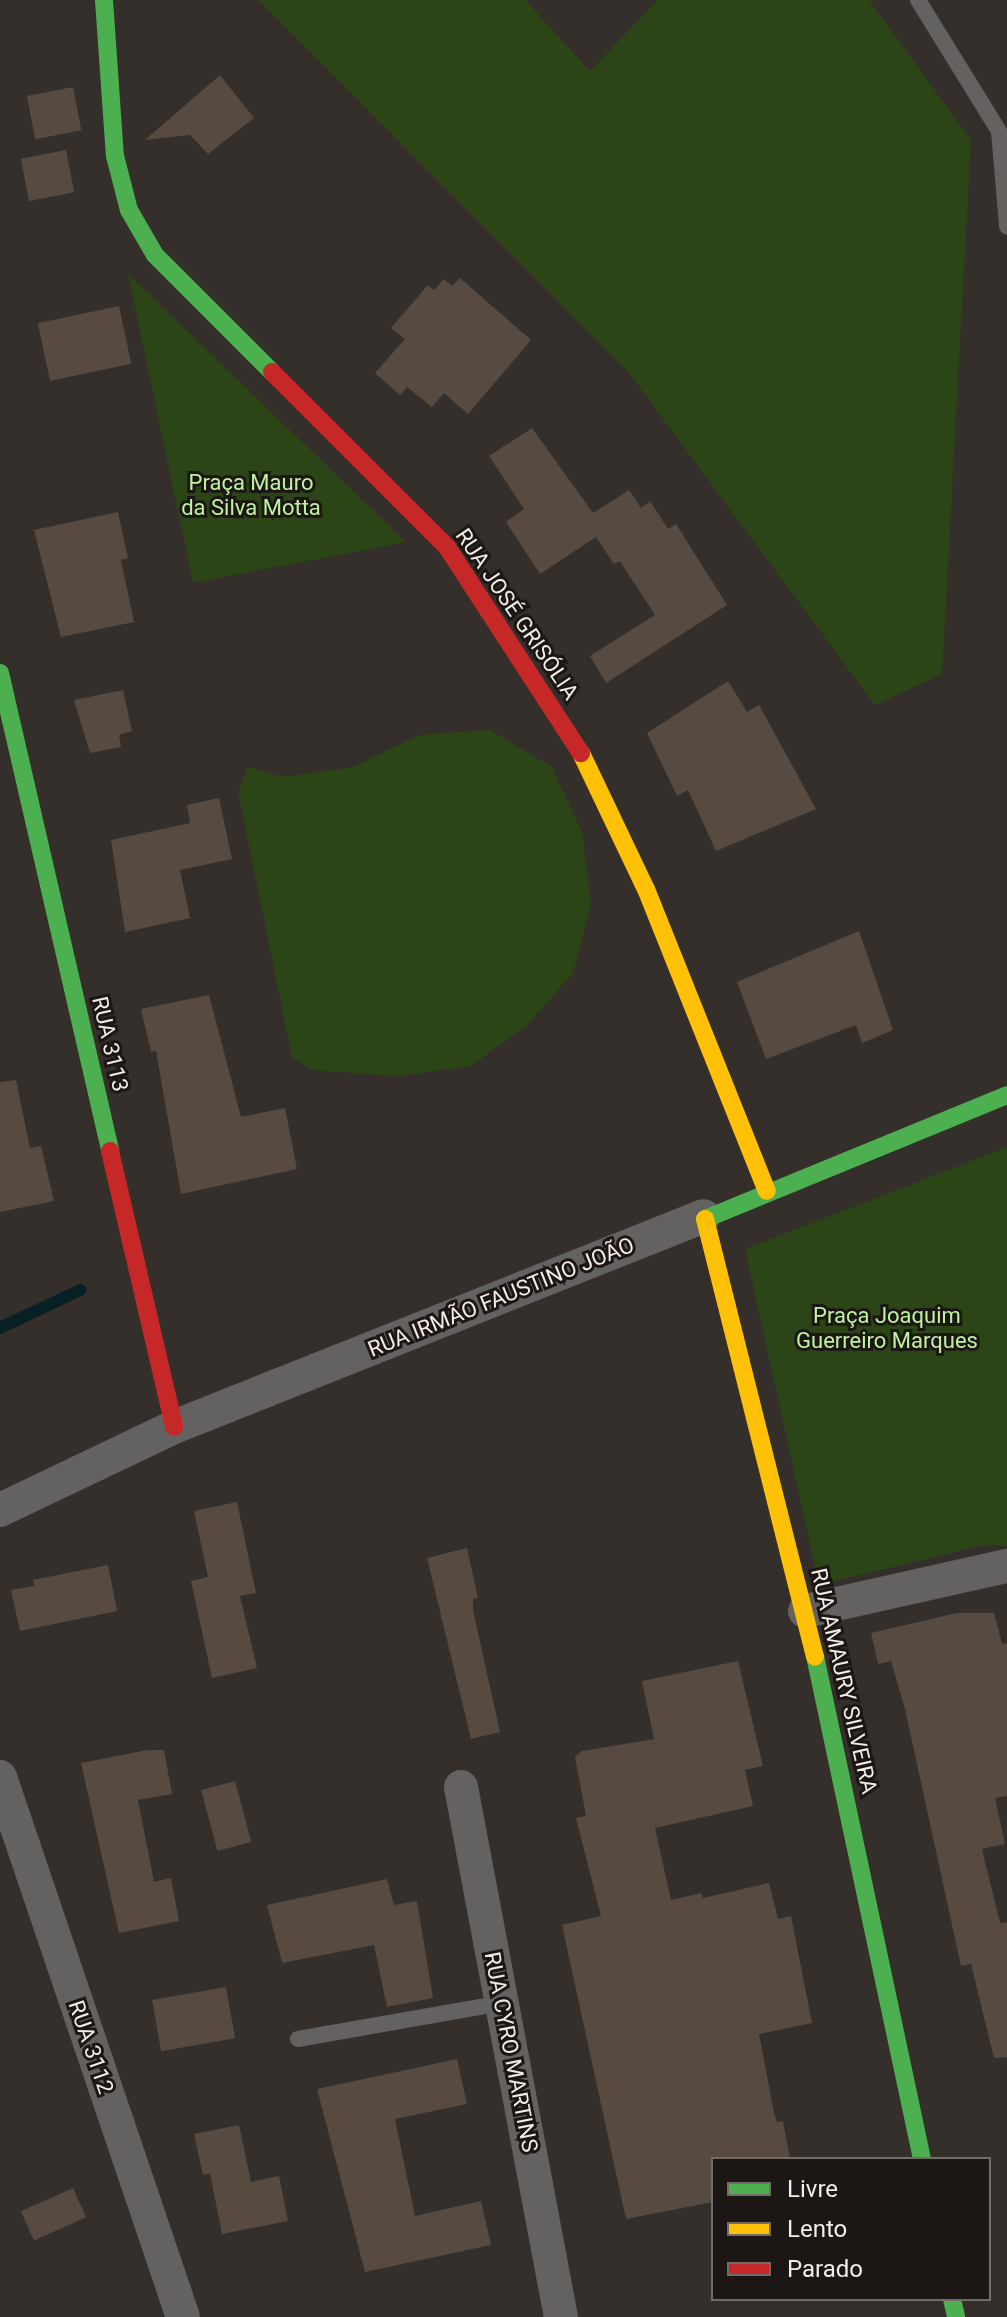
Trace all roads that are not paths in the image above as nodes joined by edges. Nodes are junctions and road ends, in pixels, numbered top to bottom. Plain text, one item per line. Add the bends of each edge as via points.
1 (104, 0) edge
2 (918, 0) edge
3 (1007, 227) edge
4 (0, 673) edge
5 (1007, 1095) edge
6 (767, 1191) junction
7 (704, 1216) junction
8 (174, 1427) junction
9 (0, 1510) edge
10 (1007, 1566) edge
11 (805, 1611) junction
12 (0, 1777) edge
13 (461, 1787) dead end
14 (502, 2003) junction
15 (298, 2039) dead end
16 (922, 2157) edge
17 (183, 2317) edge
18 (561, 2317) edge

1 - 6 street, RUA JOSÉ GRISÓLIA via 115,156 129,210 155,255 447,547 573,739 646,889
2 - 3 lane via 999,131
4 - 8 street, RUA 3113
5 - 6 street, RUA IRMÃO FAUSTINO JOÃO
6 - 7 street, RUA IRMÃO FAUSTINO JOÃO
7 - 8 street, RUA IRMÃO FAUSTINO JOÃO
7 - 11 street, RUA AMAURY SILVEIRA
8 - 9 street, RUA IRMÃO FAUSTINO JOÃO
10 - 11 street
11 - 16 street, RUA AMAURY SILVEIRA
12 - 17 street, RUA 3112
13 - 14 street, RUA CYRO MARTINS
14 - 15 lane
14 - 18 street, RUA CYRO MARTINS

